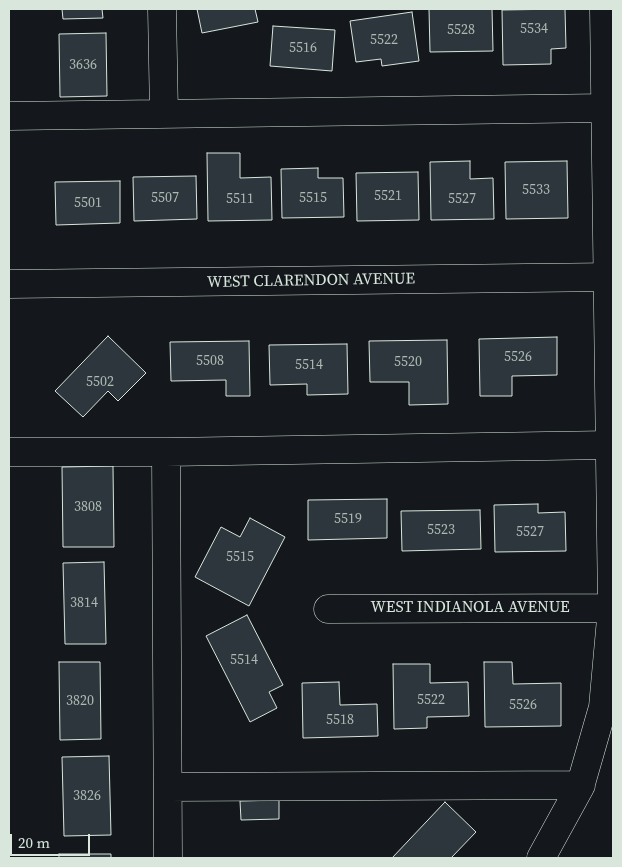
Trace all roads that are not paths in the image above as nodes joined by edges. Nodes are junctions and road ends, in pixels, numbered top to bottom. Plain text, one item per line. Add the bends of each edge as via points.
1 (162, 9) edge
2 (604, 9) edge
3 (605, 108) junction
4 (164, 114) junction
5 (9, 116) edge
6 (610, 277) edge
7 (9, 284) edge
8 (609, 444) junction
9 (9, 452) edge
10 (166, 452) junction
11 (612, 608) junction
12 (328, 609) dead end
13 (581, 785) junction
14 (168, 787) junction
15 (168, 858) edge
16 (541, 858) edge

1 - 4 street
2 - 3 street
3 - 4 street
3 - 6 street
4 - 5 street
6 - 7 street, WEST CLARENDON AVENUE
6 - 8 street
8 - 10 street
8 - 11 street
9 - 10 street
10 - 14 street
11 - 12 street, WEST INDIANOLA AVENUE
11 - 13 street via 603,707
13 - 14 street
13 - 16 street
14 - 15 street

